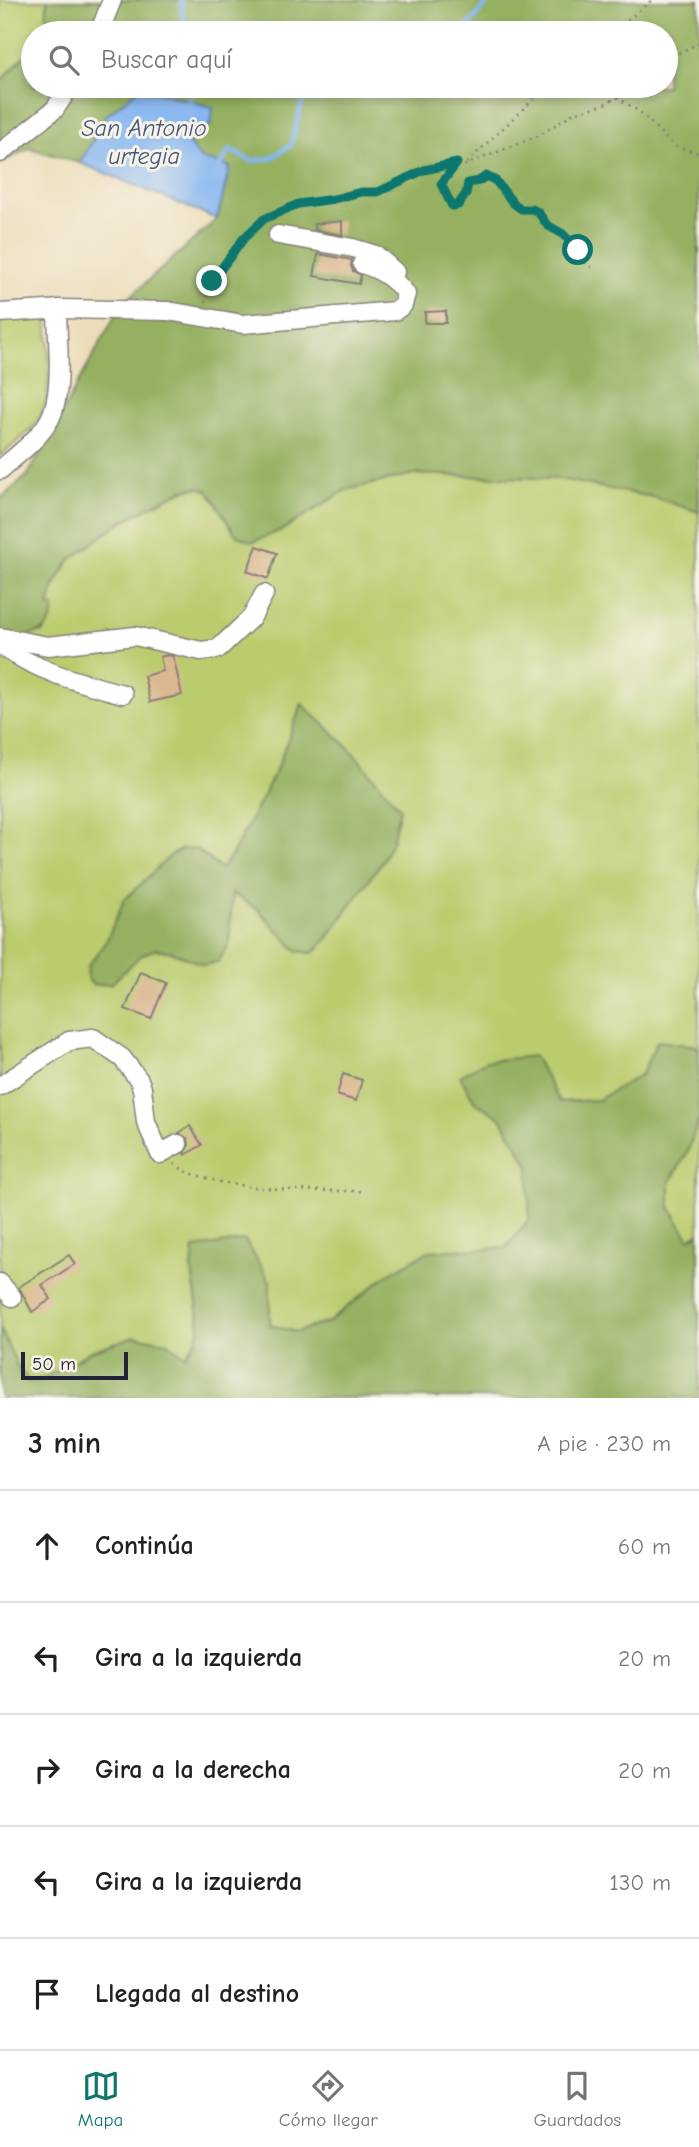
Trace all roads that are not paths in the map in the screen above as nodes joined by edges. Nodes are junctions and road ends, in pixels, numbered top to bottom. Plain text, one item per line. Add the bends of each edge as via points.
1 (112, 0) edge
2 (104, 21) edge
3 (62, 98) edge
4 (0, 153) edge
5 (278, 234) dead end
6 (362, 264) dead end
7 (406, 294) junction
8 (57, 309) junction
9 (0, 313) edge
10 (0, 470) edge
11 (264, 594) dead end
12 (0, 637) edge
13 (0, 645) edge
14 (123, 694) dead end
15 (0, 1086) edge
16 (178, 1144) dead end
17 (0, 1283) edge
18 (12, 1297) dead end

1 - 2 street
3 - 4 street
5 - 7 street via 376,255 394,271
6 - 7 street via 384,273
7 - 8 street via 395,311 243,324 168,311
8 - 9 street
8 - 10 street via 56,397 49,421
11 - 12 street via 252,617 218,649 201,651 135,636 48,646
13 - 14 street via 64,679
15 - 16 street via 69,1041 93,1038 122,1058 139,1080 146,1122 160,1154
17 - 18 street

